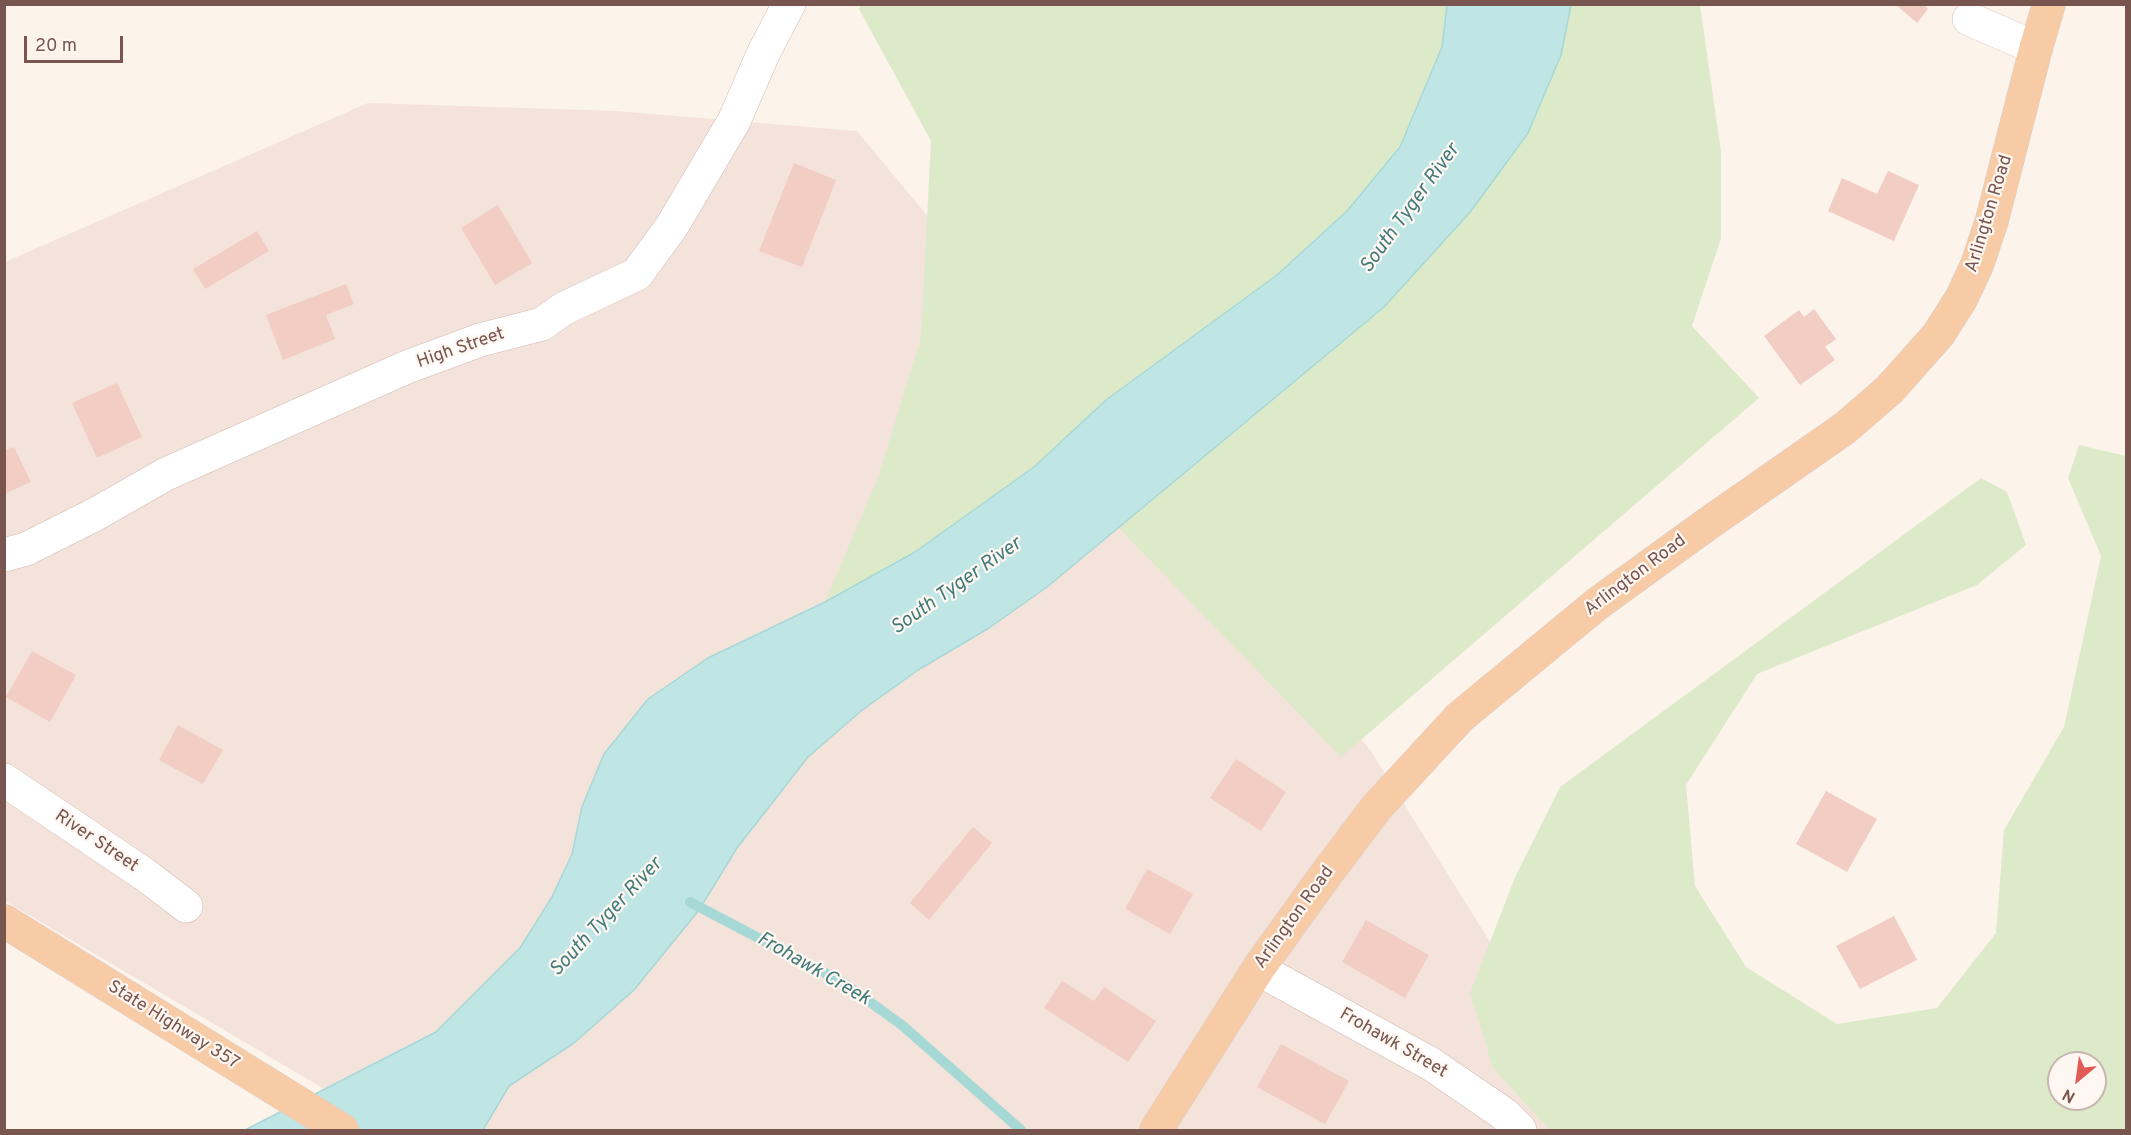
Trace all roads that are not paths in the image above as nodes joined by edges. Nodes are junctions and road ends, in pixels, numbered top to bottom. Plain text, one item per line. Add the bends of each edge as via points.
1 (789, 4) edge
2 (2049, 4) edge
3 (1969, 19) dead end
4 (2036, 48) junction
5 (4, 555) edge
6 (4, 780) edge
7 (186, 906) dead end
8 (4, 921) edge
9 (1258, 969) junction
10 (342, 1131) edge
11 (1156, 1131) edge
12 (1520, 1131) edge

1 - 5 street, High Street via 734,121 672,226 637,274 563,309 542,324 480,340 407,367 166,474 94,515 26,549
2 - 4 main road, Arlington Road
3 - 4 street
4 - 9 main road, Arlington Road via 1977,265 1944,326 1911,367 1845,428 1597,604 1460,717 1376,808
6 - 7 street, River Street
8 - 10 main road, State Highway 357
9 - 11 main road, Arlington Road
9 - 12 street, Frohawk Street via 1431,1064 1504,1114

